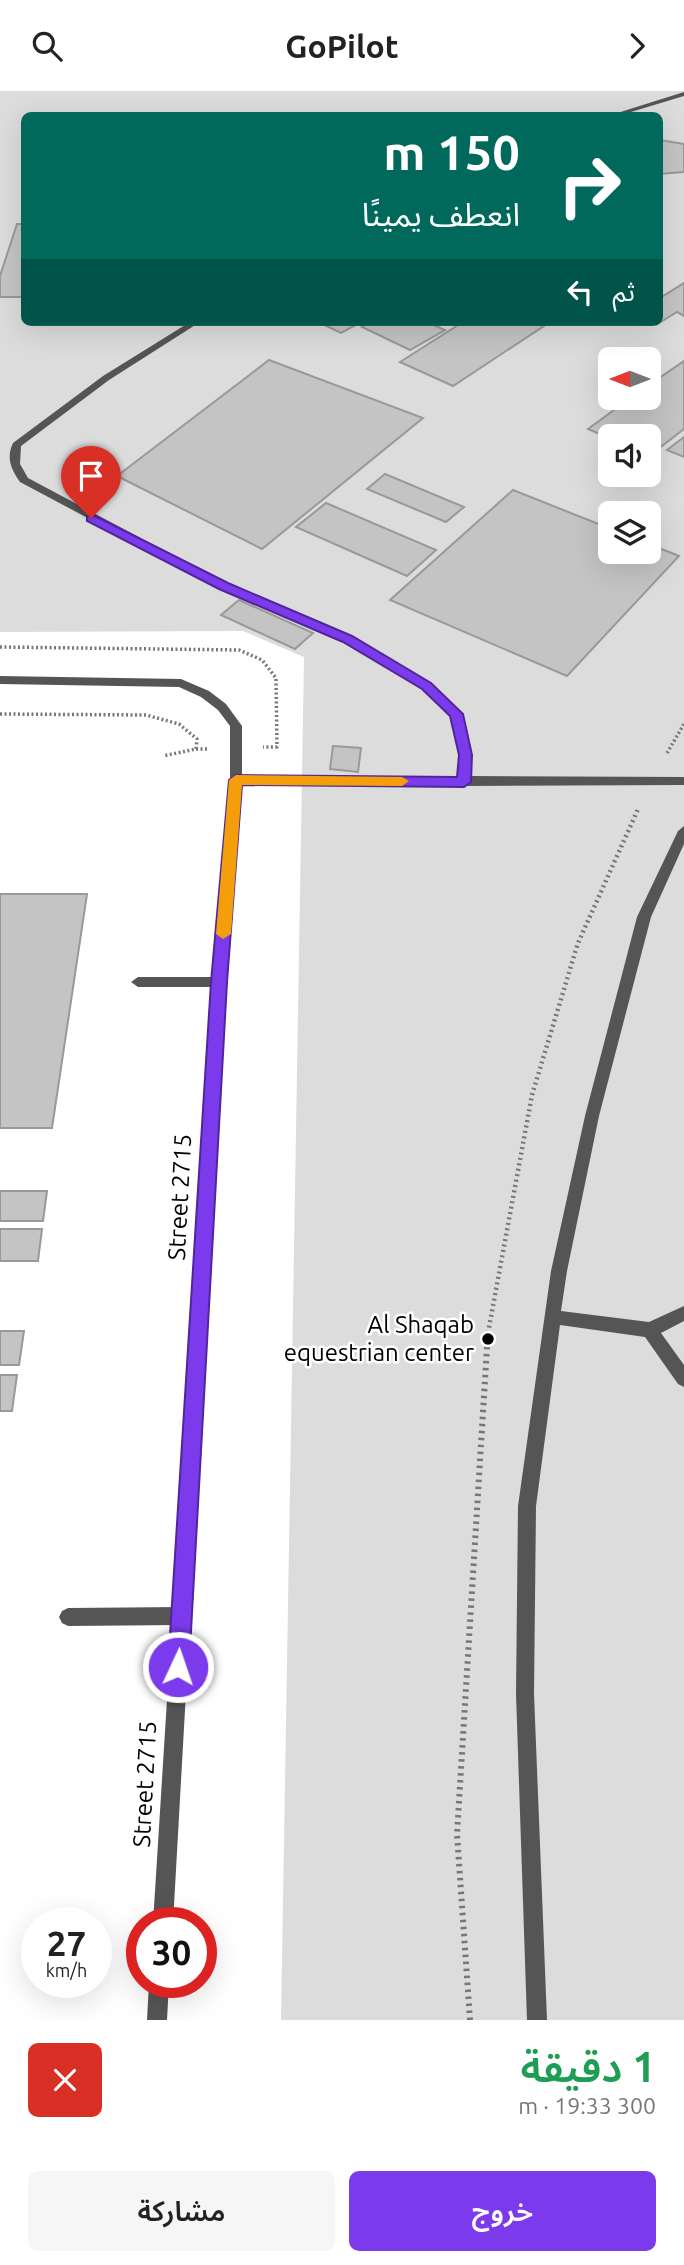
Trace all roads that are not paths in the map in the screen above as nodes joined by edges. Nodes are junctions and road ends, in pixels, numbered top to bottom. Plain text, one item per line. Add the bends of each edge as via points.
1 (684, 94) edge
2 (625, 112) edge
3 (190, 326) edge
4 (0, 680) edge
5 (236, 780) junction
6 (684, 781) edge
7 (464, 782) junction
8 (684, 831) edge
9 (138, 982) dead end
10 (219, 982) junction
11 (684, 1313) edge
12 (552, 1317) junction
13 (650, 1330) junction
14 (684, 1379) edge
15 (181, 1616) junction
16 (68, 1617) dead end
17 (164, 1907) edge
18 (158, 1998) edge
19 (157, 2020) edge
20 (537, 2020) edge

1 - 2 street
3 - 7 street via 106,378 16,445 13,460 18,473 24,481 91,518 223,586 347,639 427,686 456,714 465,755
4 - 5 street, Street 2715 via 181,683 222,707 236,726
5 - 7 street
5 - 10 street, Street 2715
6 - 7 street
8 - 12 street via 645,917 590,1129
9 - 10 street
10 - 15 street, Street 2715
11 - 13 street
12 - 13 street
12 - 20 street via 527,1506 524,1693
13 - 14 street
15 - 16 street
15 - 17 street, Street 2715
18 - 19 street

